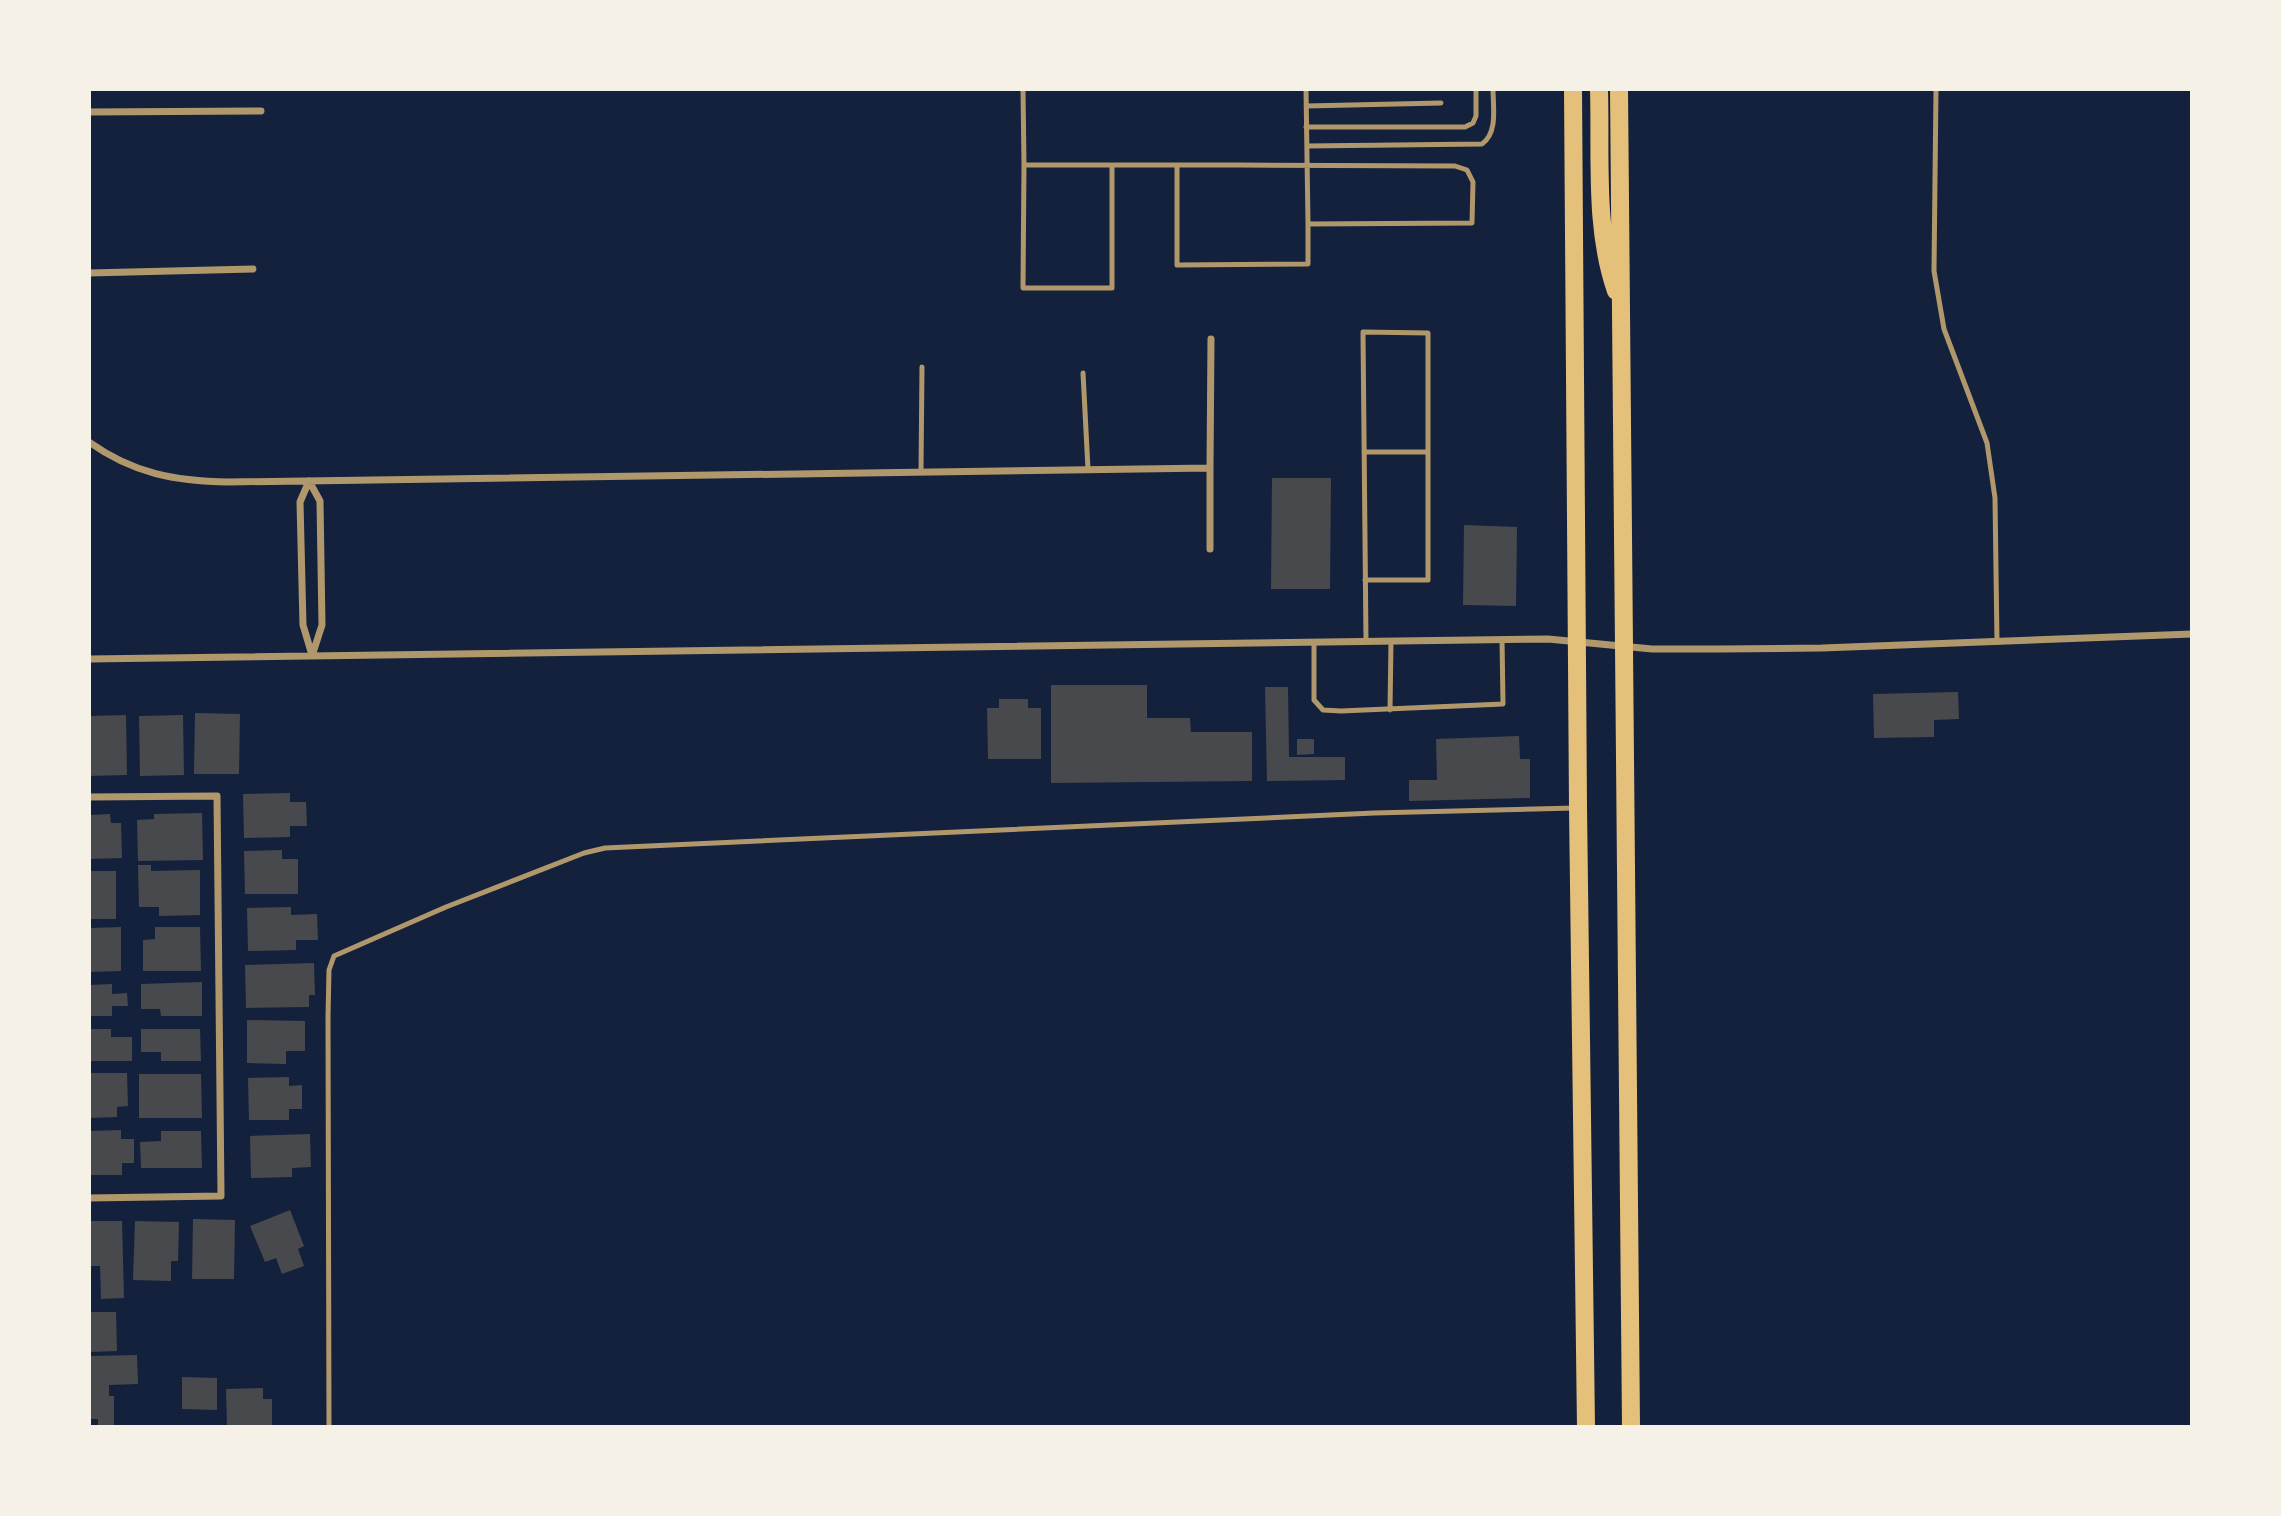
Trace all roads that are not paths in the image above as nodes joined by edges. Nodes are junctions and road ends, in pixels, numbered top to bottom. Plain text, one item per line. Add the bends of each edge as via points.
1 (1023, 89) edge
2 (1306, 89) edge
3 (1476, 89) edge
4 (1493, 89) edge
5 (1573, 89) edge
6 (1599, 89) edge
7 (1619, 89) edge
8 (1936, 89) edge
9 (1441, 103) dead end
10 (1306, 106) junction
11 (89, 111) edge
12 (261, 111) dead end
13 (1306, 127) junction
14 (1307, 146) junction
15 (1024, 165) junction
16 (1112, 165) junction
17 (1177, 165) junction
18 (1307, 165) junction
19 (1308, 224) junction
20 (253, 269) dead end
21 (89, 273) edge
22 (1621, 304) junction
23 (1211, 339) dead end
24 (922, 367) dead end
25 (1083, 373) dead end
26 (89, 442) edge
27 (1364, 452) junction
28 (1428, 452) junction
29 (1210, 468) junction
30 (1088, 469) junction
31 (921, 470) junction
32 (309, 481) junction
33 (1210, 549) dead end
34 (1365, 580) junction
35 (2192, 634) edge
36 (1502, 639) junction
37 (1391, 640) junction
38 (1366, 641) junction
39 (1314, 642) junction
40 (1579, 642) junction
41 (1997, 642) junction
42 (1624, 647) junction
43 (312, 656) junction
44 (89, 659) edge
45 (1390, 710) junction
46 (89, 797) edge
47 (1578, 807) junction
48 (89, 1198) edge
49 (329, 1427) edge
50 (1586, 1427) edge
51 (1631, 1427) edge

1 - 15 lane
2 - 10 lane
3 - 13 lane via 1476,116 1465,127
4 - 14 lane via 1492,130 1482,144
5 - 40 main road
6 - 22 main road via 1602,223 1606,262
7 - 22 main road
8 - 41 lane via 1934,271 1944,329 1987,443 1994,498
9 - 10 lane
10 - 13 lane
11 - 12 street
13 - 14 lane
14 - 18 lane
15 - 16 lane
15 - 16 lane via 1023,288 1112,288
16 - 17 lane
17 - 18 lane
17 - 19 lane via 1177,265 1308,264
18 - 19 lane
18 - 19 lane via 1455,166 1467,170 1473,182 1472,223
20 - 21 street
22 - 42 main road
23 - 29 street
24 - 31 lane
25 - 30 lane
26 - 32 street via 122,463 187,481
27 - 28 lane
27 - 28 lane via 1363,332 1428,333
27 - 34 lane
28 - 34 lane via 1428,580
29 - 30 street
29 - 33 street
30 - 31 street
31 - 32 street
32 - 43 street via 300,502 303,625
32 - 43 street via 320,501 322,625
34 - 38 lane
35 - 41 street
36 - 37 street
36 - 40 street
36 - 45 lane via 1503,704
37 - 38 street
37 - 45 lane
38 - 39 street
39 - 43 street
39 - 45 lane via 1317,705 1324,710
40 - 42 street
40 - 47 main road
41 - 42 street via 1822,648
42 - 51 main road
43 - 44 street
46 - 48 street via 217,796 221,1196
47 - 49 lane via 605,848 446,906 334,956 329,970 328,1017
47 - 50 main road

